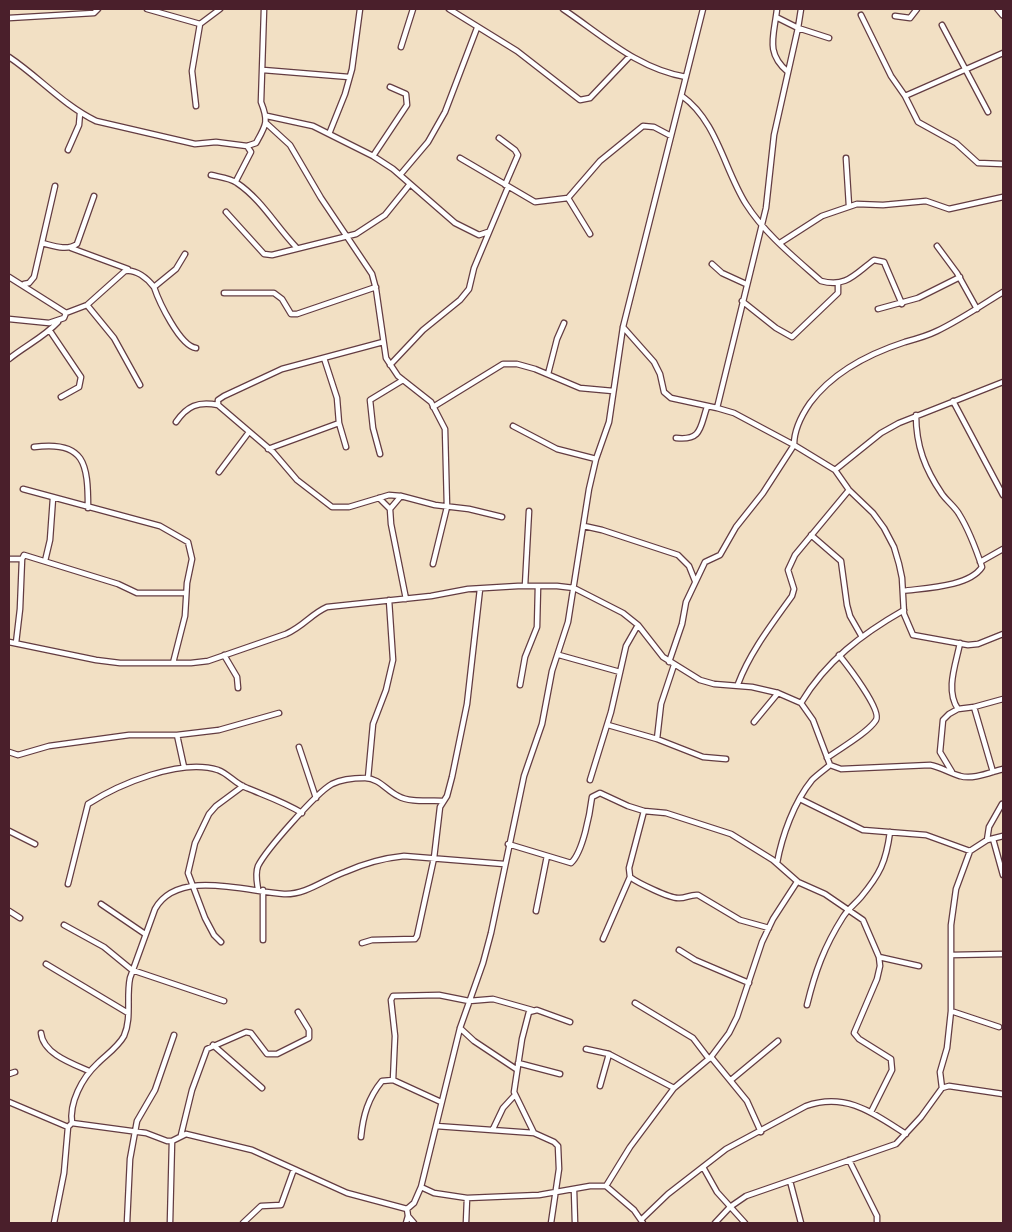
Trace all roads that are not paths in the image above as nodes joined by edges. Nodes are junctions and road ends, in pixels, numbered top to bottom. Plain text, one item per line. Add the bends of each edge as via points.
1 (98, 9) edge
2 (146, 9) edge
3 (220, 9) edge
4 (264, 9) edge
5 (360, 9) edge
6 (413, 9) edge
7 (448, 9) edge
8 (563, 9) edge
9 (703, 9) edge
10 (777, 9) edge
11 (801, 9) edge
12 (917, 9) edge
13 (998, 9) edge
14 (861, 15) dead end
15 (1003, 15) edge
16 (895, 16) dead end
17 (776, 17) junction
18 (9, 18) edge
19 (200, 24) junction
20 (942, 25) dead end
21 (477, 28) junction
22 (798, 28) junction
23 (829, 38) dead end
24 (400, 47) dead end
25 (1003, 53) edge
26 (630, 56) junction
27 (9, 57) edge
28 (965, 68) junction
29 (263, 70) junction
30 (788, 72) junction
31 (349, 77) junction
32 (686, 77) junction
33 (390, 87) dead end
34 (682, 96) junction
35 (904, 96) junction
36 (196, 106) dead end
37 (988, 112) dead end
38 (80, 113) junction
39 (267, 116) junction
40 (266, 123) junction
41 (329, 134) junction
42 (671, 136) junction
43 (499, 138) dead end
44 (247, 146) junction
45 (68, 150) dead end
46 (373, 156) junction
47 (460, 158) dead end
48 (846, 158) dead end
49 (1003, 164) edge
50 (211, 175) dead end
51 (400, 175) junction
52 (236, 181) junction
53 (410, 184) junction
54 (55, 186) dead end
55 (507, 186) junction
56 (94, 196) dead end
57 (1003, 197) edge
58 (568, 198) junction
59 (849, 206) junction
60 (226, 212) dead end
61 (762, 227) junction
62 (488, 232) junction
63 (590, 234) dead end
64 (347, 237) junction
65 (42, 243) junction
66 (780, 243) junction
67 (937, 246) dead end
68 (296, 247) junction
69 (71, 248) junction
70 (185, 254) dead end
71 (712, 264) dead end
72 (130, 270) junction
73 (9, 277) edge
74 (960, 277) junction
75 (838, 283) junction
76 (24, 284) junction
77 (746, 284) junction
78 (154, 287) junction
79 (376, 287) junction
80 (1003, 292) edge
81 (224, 293) dead end
82 (742, 301) junction
83 (902, 304) junction
84 (87, 305) junction
85 (878, 309) dead end
86 (976, 309) junction
87 (66, 312) junction
88 (9, 319) edge
89 (58, 322) junction
90 (564, 323) dead end
91 (624, 327) junction
92 (50, 331) junction
93 (383, 342) junction
94 (196, 348) dead end
95 (324, 358) junction
96 (9, 359) edge
97 (390, 365) junction
98 (548, 374) junction
99 (403, 380) junction
100 (1003, 382) edge
101 (140, 384) dead end
102 (613, 391) junction
103 (61, 397) dead end
104 (952, 400) junction
105 (218, 406) junction
106 (434, 406) junction
107 (706, 407) junction
108 (717, 408) junction
109 (916, 415) junction
110 (176, 422) dead end
111 (338, 423) junction
112 (512, 426) dead end
113 (249, 432) junction
114 (676, 438) dead end
115 (794, 445) junction
116 (34, 447) dead end
117 (346, 447) dead end
118 (268, 448) junction
119 (380, 454) dead end
120 (596, 459) junction
121 (835, 470) junction
122 (219, 472) dead end
123 (23, 489) dead end
124 (849, 490) junction
125 (1003, 495) edge
126 (401, 496) junction
127 (53, 498) junction
128 (380, 498) junction
129 (447, 507) junction
130 (88, 508) junction
131 (390, 509) junction
132 (529, 511) dead end
133 (502, 517) dead end
134 (584, 526) junction
135 (811, 535) junction
136 (1003, 549) edge
137 (9, 559) edge
138 (22, 559) junction
139 (45, 561) junction
140 (980, 562) junction
141 (433, 564) dead end
142 (689, 566) junction
143 (702, 568) junction
144 (696, 581) junction
145 (525, 586) junction
146 (538, 586) junction
147 (480, 588) junction
148 (574, 588) junction
149 (903, 591) junction
150 (186, 593) junction
151 (406, 599) junction
152 (389, 600) junction
153 (904, 610) junction
154 (638, 626) junction
155 (1003, 634) edge
156 (862, 637) junction
157 (9, 642) edge
158 (16, 643) junction
159 (960, 643) junction
160 (224, 655) junction
161 (559, 655) junction
162 (839, 655) junction
163 (669, 662) junction
164 (173, 663) junction
165 (674, 665) junction
166 (620, 672) junction
167 (738, 684) junction
168 (520, 685) dead end
169 (238, 688) dead end
170 (778, 693) junction
171 (1003, 699) edge
172 (801, 703) junction
173 (974, 707) junction
174 (958, 709) junction
175 (279, 713) dead end
176 (754, 722) dead end
177 (608, 725) junction
178 (177, 735) junction
179 (657, 739) junction
180 (299, 747) dead end
181 (9, 752) edge
182 (826, 758) junction
183 (726, 760) dead end
184 (830, 765) junction
185 (184, 768) junction
186 (1003, 769) edge
187 (952, 772) junction
188 (993, 772) junction
189 (368, 778) junction
190 (590, 780) dead end
191 (243, 786) junction
192 (316, 798) junction
193 (800, 799) junction
194 (443, 801) junction
195 (1002, 804) dead end
196 (644, 811) junction
197 (302, 812) junction
198 (9, 831) edge
199 (890, 832) junction
200 (1003, 836) edge
201 (990, 839) junction
202 (35, 844) dead end
203 (508, 844) junction
204 (970, 851) junction
205 (547, 856) junction
206 (434, 858) junction
207 (777, 863) junction
208 (504, 864) junction
209 (1003, 875) edge
210 (630, 877) junction
211 (797, 882) junction
212 (68, 884) dead end
213 (193, 888) junction
214 (260, 890) junction
215 (101, 904) dead end
216 (849, 909) junction
217 (9, 911) edge
218 (536, 911) dead end
219 (20, 918) dead end
220 (64, 925) dead end
221 (769, 928) junction
222 (145, 934) junction
223 (604, 939) dead end
224 (263, 940) dead end
225 (221, 942) dead end
226 (362, 943) dead end
227 (678, 950) dead end
228 (1003, 954) edge
229 (951, 956) junction
230 (879, 957) junction
231 (46, 964) dead end
232 (919, 966) dead end
233 (132, 970) junction
234 (749, 983) junction
235 (224, 1001) dead end
236 (469, 1001) junction
237 (635, 1003) dead end
238 (807, 1005) dead end
239 (532, 1010) junction
240 (951, 1011) junction
241 (298, 1012) dead end
242 (128, 1013) junction
243 (570, 1022) dead end
244 (999, 1027) dead end
245 (460, 1028) junction
246 (41, 1034) dead end
247 (174, 1035) dead end
248 (778, 1041) dead end
249 (213, 1046) junction
250 (586, 1049) dead end
251 (609, 1054) junction
252 (710, 1058) junction
253 (518, 1063) junction
254 (516, 1069) junction
255 (89, 1071) junction
256 (15, 1072) dead end
257 (9, 1074) edge
258 (560, 1074) dead end
259 (393, 1080) junction
260 (731, 1080) junction
261 (600, 1086) dead end
262 (262, 1088) dead end
263 (674, 1088) junction
264 (942, 1088) junction
265 (1003, 1094) edge
266 (514, 1096) junction
267 (9, 1102) edge
268 (441, 1102) junction
269 (871, 1112) junction
270 (70, 1125) junction
271 (436, 1126) junction
272 (493, 1129) junction
273 (135, 1131) junction
274 (761, 1132) junction
275 (534, 1134) junction
276 (906, 1134) junction
277 (181, 1135) junction
278 (361, 1137) dead end
279 (172, 1141) junction
280 (849, 1160) junction
281 (702, 1167) junction
282 (294, 1169) junction
283 (790, 1181) junction
284 (606, 1186) junction
285 (421, 1187) junction
286 (574, 1190) junction
287 (554, 1194) junction
288 (467, 1198) junction
289 (730, 1207) junction
290 (407, 1209) junction
291 (408, 1216) junction
292 (642, 1221) edge
293 (54, 1223) edge
294 (128, 1223) edge
295 (170, 1223) edge
296 (244, 1223) edge
297 (406, 1223) edge
298 (414, 1223) edge
299 (466, 1223) edge
300 (551, 1223) edge
301 (575, 1223) edge
302 (715, 1223) edge
303 (745, 1223) edge
304 (802, 1223) edge
305 (877, 1223) edge

1 - 18 street via 94,13
2 - 19 street
3 - 19 street
4 - 29 street
5 - 31 street
6 - 24 street
7 - 21 street
8 - 26 street
9 - 32 street
10 - 17 street
11 - 22 street
12 - 16 street via 910,18
13 - 15 street
14 - 35 street
17 - 22 street
17 - 30 street via 773,52 777,62
19 - 36 street via 192,71
20 - 28 street
21 - 26 street via 517,51 580,100 590,98
21 - 51 street via 445,112 428,142
22 - 23 street
22 - 30 street
25 - 28 street
26 - 32 street via 655,70
27 - 38 street
28 - 35 street
28 - 37 street
29 - 31 street
29 - 39 street via 261,102
30 - 61 street via 774,135
31 - 41 street
32 - 34 street
33 - 46 street via 406,94 407,106
34 - 42 street
34 - 61 street via 696,106 731,169 740,193
35 - 49 street via 918,122 956,143 978,163
38 - 44 street via 96,122 195,144 216,142
38 - 45 street via 79,125
39 - 40 street
39 - 41 street via 314,126
40 - 44 street via 256,143
40 - 64 street via 290,145
41 - 46 street
42 - 58 street via 654,127 643,126 600,161
42 - 91 street
43 - 55 street via 518,155
44 - 52 street via 251,152
46 - 51 street
47 - 55 street
48 - 59 street
50 - 52 street
51 - 53 street
52 - 68 street via 260,203
53 - 62 street via 455,223 479,235
53 - 64 street via 385,215 367,229
54 - 65 street
55 - 58 street via 535,202
55 - 62 street
56 - 69 street via 76,244
57 - 59 street via 949,209 926,201
58 - 63 street
59 - 66 street via 822,216
60 - 68 street via 264,254
61 - 66 street
61 - 77 street
62 - 97 street via 469,289
64 - 68 street
64 - 79 street via 372,274
65 - 69 street
65 - 76 street via 34,278
66 - 75 street via 821,281
67 - 74 street
69 - 72 street
70 - 78 street via 176,269
71 - 77 street via 722,273
72 - 78 street
72 - 84 street
73 - 76 street
74 - 83 street
74 - 86 street
75 - 82 street via 838,293 792,337
75 - 83 street via 879,260 884,262
76 - 87 street
77 - 82 street
78 - 94 street via 182,340
79 - 81 street via 297,314 290,314 282,299 274,293
79 - 93 street
80 - 86 street
82 - 108 street
83 - 85 street
84 - 87 street
84 - 101 street via 114,338
86 - 115 street via 937,331 846,368 829,382 803,413
87 - 89 street
88 - 89 street
89 - 92 street
90 - 98 street
91 - 102 street
91 - 107 street via 654,362 664,392 671,398
92 - 96 street
92 - 103 street via 81,377 79,387
93 - 95 street
93 - 97 street
95 - 105 street via 282,369 244,385 218,400
95 - 111 street via 337,398
97 - 99 street
98 - 102 street via 580,388
98 - 106 street via 517,364 503,364
99 - 106 street
99 - 119 street via 370,400
100 - 104 street
102 - 120 street via 609,422
104 - 109 street
104 - 125 street
105 - 110 street via 204,402 190,406
105 - 113 street
106 - 129 street via 445,429 447,442
107 - 108 street
107 - 114 street via 700,430 695,436
108 - 115 street via 734,413
109 - 121 street via 881,433
109 - 140 street via 920,454 942,493 961,518
111 - 117 street
111 - 118 street
112 - 120 street via 557,449
113 - 118 street
113 - 122 street
115 - 121 street
115 - 143 street via 720,555 705,562
116 - 130 street via 56,446 79,455
118 - 128 street via 297,480 332,507 349,508
120 - 134 street
121 - 124 street
123 - 127 street
124 - 135 street
124 - 149 street via 884,528 894,547
126 - 128 street
126 - 129 street
126 - 131 street
127 - 130 street
127 - 139 street
128 - 131 street
129 - 133 street
129 - 141 street
130 - 150 street via 160,526 188,542 192,559
131 - 151 street
132 - 145 street
134 - 142 street via 668,551 678,555
134 - 148 street
135 - 156 street via 840,561 850,616
135 - 167 street via 788,570 794,589 792,596 743,670
136 - 140 street
137 - 138 street
138 - 139 street via 24,555
138 - 158 street
139 - 150 street via 137,593
140 - 149 street via 982,567 978,574 967,579
142 - 143 street
142 - 144 street
143 - 144 street
144 - 163 street via 686,602
145 - 146 street
145 - 147 street
146 - 148 street
146 - 168 street via 537,627 525,657
147 - 151 street
147 - 194 street via 467,704 452,777
148 - 154 street via 624,613
148 - 161 street
149 - 153 street
150 - 164 street via 185,616
151 - 152 street
152 - 160 street via 327,606 298,629
152 - 189 street via 393,660 373,724
153 - 156 street
153 - 159 street via 913,635
154 - 163 street
154 - 166 street via 626,646
155 - 159 street via 978,644
156 - 162 street
157 - 158 street
158 - 164 street via 96,660
159 - 174 street via 952,682 954,703
160 - 164 street via 208,661
160 - 169 street
161 - 166 street
161 - 203 street via 552,671 547,702 524,776
162 - 172 street via 814,682
162 - 182 street via 877,713 877,719
163 - 165 street
165 - 167 street via 700,680 714,684
165 - 179 street via 661,704
166 - 177 street
167 - 170 street
170 - 172 street
170 - 176 street
171 - 173 street
172 - 182 street via 813,720
173 - 174 street
173 - 188 street
174 - 187 street via 943,720 941,728 940,752
175 - 178 street via 219,730
177 - 179 street
177 - 190 street
178 - 181 street via 129,735 49,746 18,754
178 - 185 street
179 - 183 street via 703,757
180 - 192 street
182 - 184 street
184 - 187 street via 841,769 930,765
184 - 193 street via 812,780
185 - 191 street via 217,770
185 - 212 street via 137,781 88,804
186 - 188 street
187 - 188 street via 966,777
189 - 192 street via 344,779
189 - 194 street via 398,796
191 - 197 street
191 - 213 street via 216,806 202,826 190,861 189,880
192 - 197 street
193 - 199 street via 858,828
193 - 207 street
194 - 206 street
195 - 201 street via 989,826
196 - 205 street via 600,792 595,794 575,859 566,863
196 - 207 street via 666,813 731,834
196 - 210 street via 629,868
197 - 214 street via 258,866 256,875
198 - 202 street
199 - 204 street via 926,835
199 - 216 street via 882,868
200 - 201 street
201 - 204 street
201 - 209 street
203 - 205 street
203 - 208 street
204 - 229 street via 953,901
205 - 218 street
206 - 208 street
206 - 214 street via 388,858 298,892 286,894
206 - 226 street via 415,939
207 - 211 street
208 - 236 street via 491,933
210 - 221 street via 672,897 680,899 698,895 740,920
210 - 223 street
211 - 216 street
211 - 221 street
213 - 214 street via 233,886
213 - 222 street via 169,893 161,899
213 - 225 street via 205,918
214 - 224 street
215 - 222 street
216 - 230 street via 863,920
216 - 238 street via 817,965
217 - 219 street
220 - 233 street via 104,948
221 - 234 street
222 - 233 street
227 - 234 street
228 - 229 street
229 - 240 street
230 - 232 street
230 - 269 street via 877,979 854,1033 892,1059 892,1070
231 - 242 street
233 - 235 street
233 - 242 street via 127,989
234 - 252 street via 729,1033
236 - 239 street via 493,999
236 - 245 street
236 - 259 street via 439,995 393,996
237 - 252 street via 693,1038
239 - 243 street
239 - 253 street
240 - 244 street
240 - 264 street via 947,1048 940,1072
241 - 249 street via 309,1030 309,1038 277,1054 268,1054 246,1032
242 - 255 street via 127,1027 119,1043
245 - 254 street via 474,1042
245 - 268 street
246 - 255 street via 52,1051
247 - 273 street via 155,1090 139,1115
248 - 260 street
249 - 262 street
249 - 277 street via 204,1053 185,1111
250 - 251 street
251 - 261 street
251 - 263 street
252 - 260 street
252 - 263 street
253 - 254 street
253 - 258 street
254 - 266 street
255 - 270 street via 72,1107
256 - 257 street
259 - 268 street
259 - 278 street via 382,1081 368,1103 362,1118
260 - 274 street via 747,1101
263 - 284 street via 630,1147
264 - 265 street via 948,1086
264 - 276 street
266 - 272 street via 503,1108
266 - 275 street
267 - 270 street
268 - 271 street
269 - 274 street via 837,1100 819,1102
269 - 276 street
270 - 273 street
270 - 293 street
271 - 272 street
271 - 285 street
272 - 275 street
273 - 279 street
273 - 294 street via 130,1159
274 - 281 street via 726,1149
275 - 287 street via 558,1146 559,1168
276 - 280 street via 896,1144
277 - 279 street
277 - 282 street via 252,1150
279 - 295 street
280 - 283 street
280 - 305 street via 877,1216
281 - 289 street
281 - 292 street
282 - 290 street via 347,1193
282 - 296 street via 281,1205 261,1206
283 - 289 street via 746,1196
283 - 304 street
284 - 286 street
284 - 292 street
285 - 288 street via 434,1193
285 - 290 street via 414,1203
286 - 287 street
286 - 301 street
287 - 288 street
287 - 300 street
288 - 299 street
289 - 302 street
289 - 303 street
290 - 291 street
291 - 297 street
291 - 298 street

